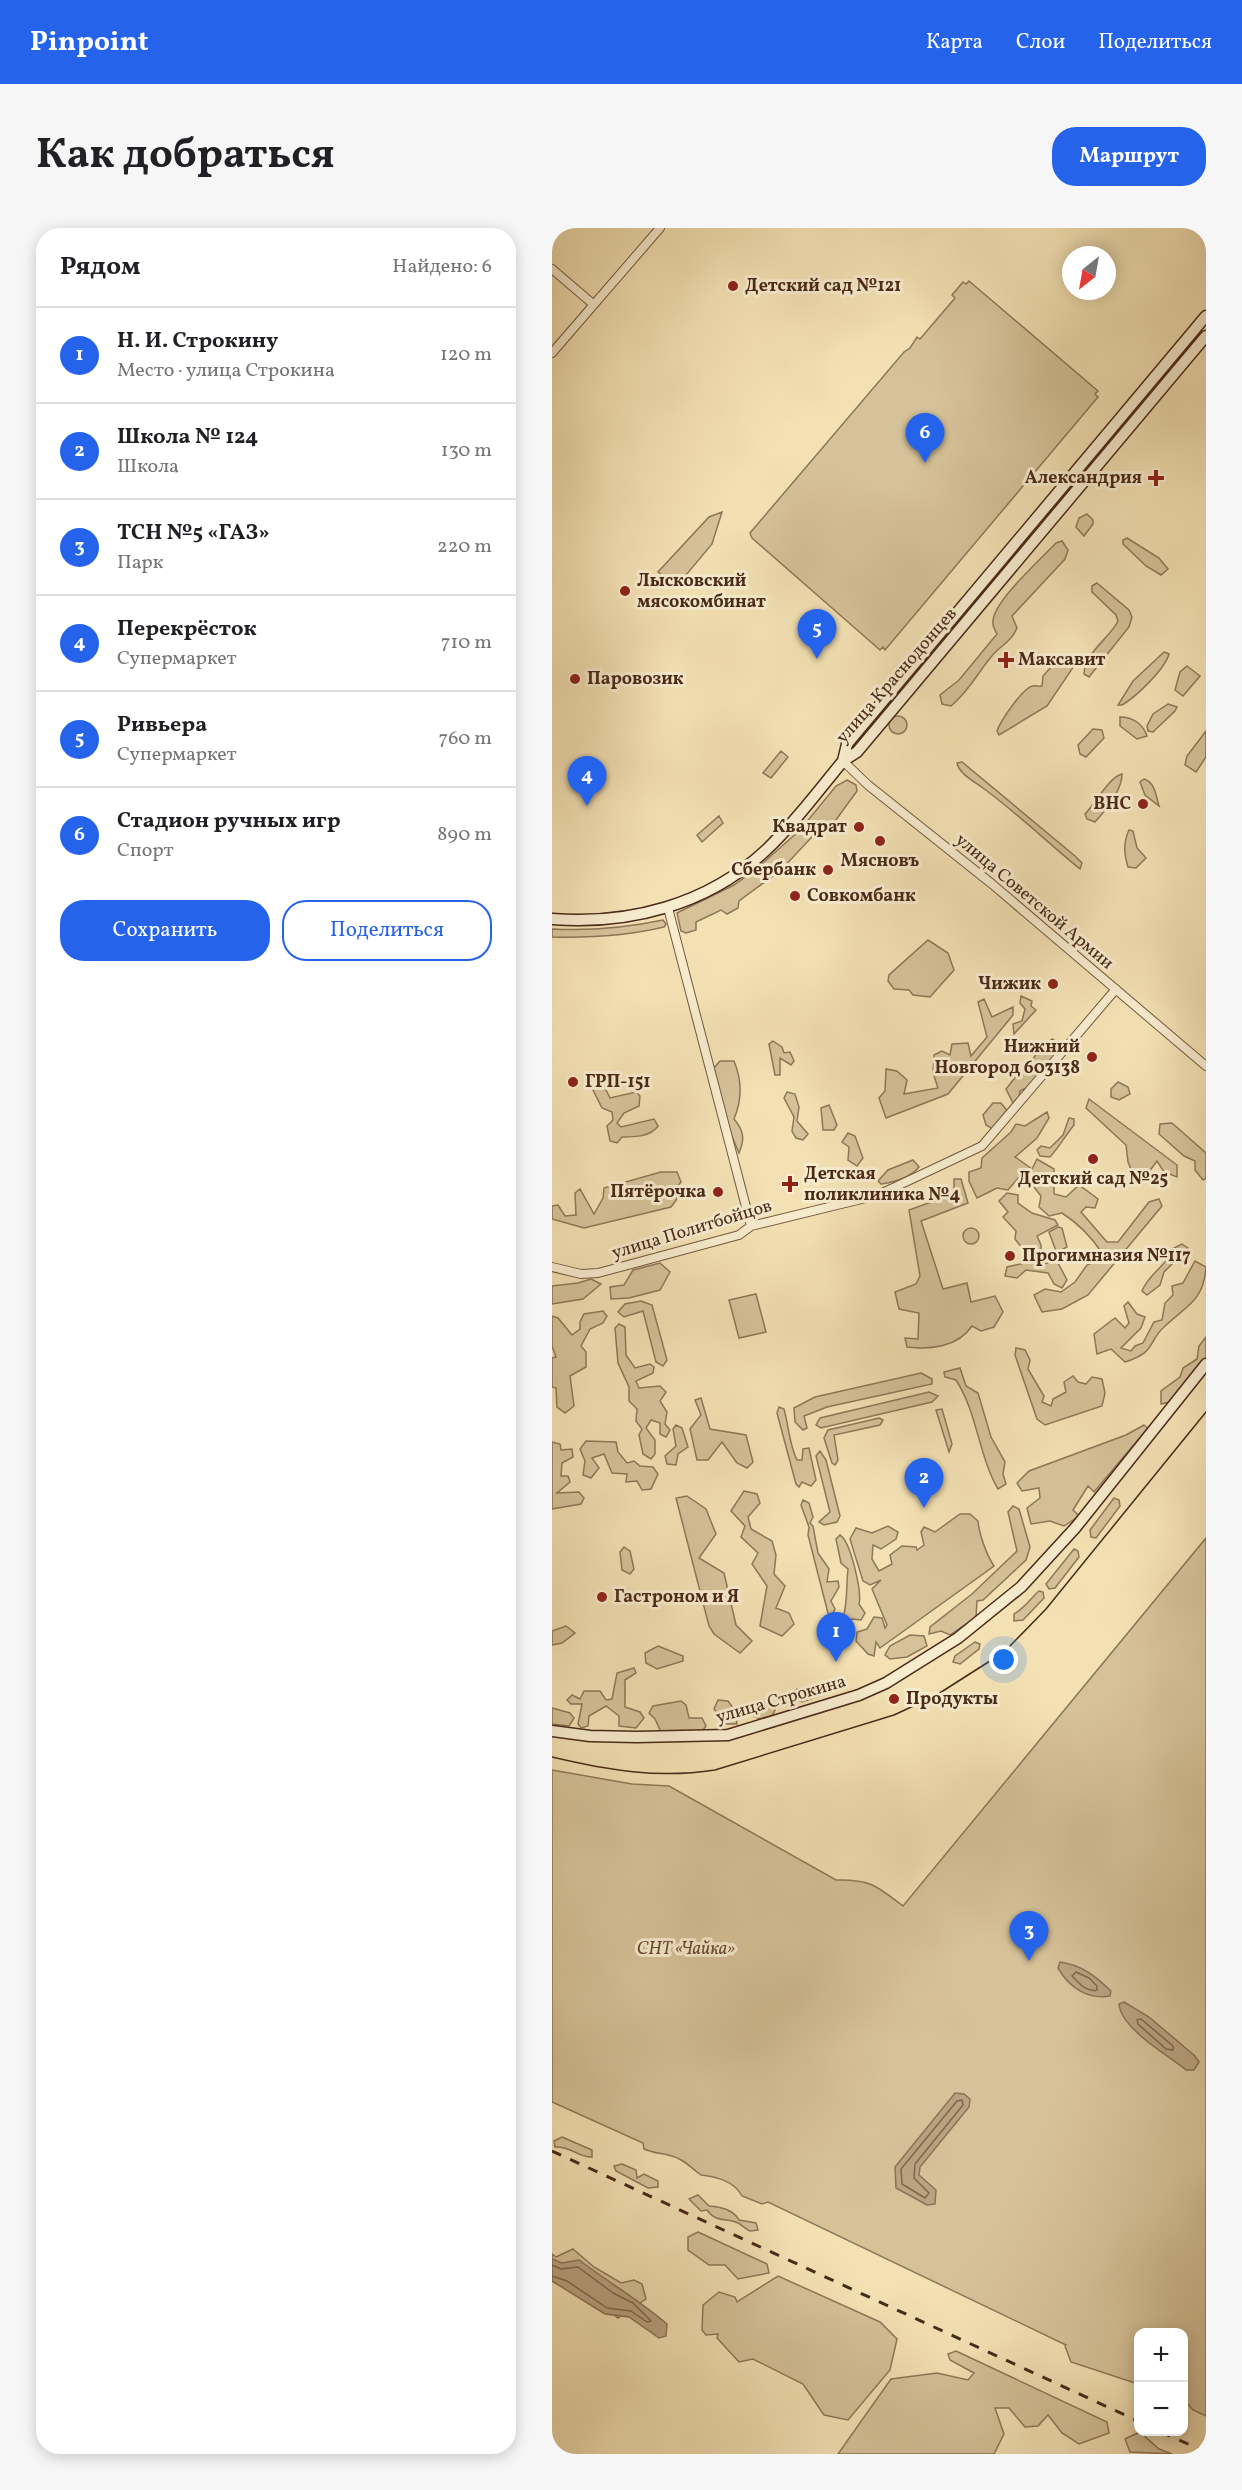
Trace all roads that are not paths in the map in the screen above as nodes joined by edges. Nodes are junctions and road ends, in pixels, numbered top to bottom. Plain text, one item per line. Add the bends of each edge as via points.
1 (660, 228) edge
2 (552, 269) edge
3 (593, 304) junction
4 (1206, 316) edge
5 (1206, 336) edge
6 (552, 353) edge
7 (843, 761) junction
8 (668, 908) junction
9 (552, 919) edge
10 (1116, 990) junction
11 (1206, 1066) edge
12 (751, 1226) junction
13 (552, 1267) edge
14 (1206, 1364) edge
15 (552, 1731) edge

1 - 3 street
2 - 3 street
3 - 6 street
4 - 7 main road, улица Краснодонцев via 847,744
5 - 7 main road, улица Краснодонцев via 857,752
7 - 8 main road via 758,857 712,889
7 - 10 street, улица Советской Армии
8 - 9 main road via 590,921
8 - 12 street
10 - 11 street, улица Советской Армии
10 - 12 street, улица Политбойцов via 982,1146 878,1195
12 - 13 street, улица Политбойцов via 739,1235 598,1273 581,1274
14 - 15 main road, улица Строкина via 1076,1527 1021,1587 958,1638 886,1683 728,1735 590,1736

